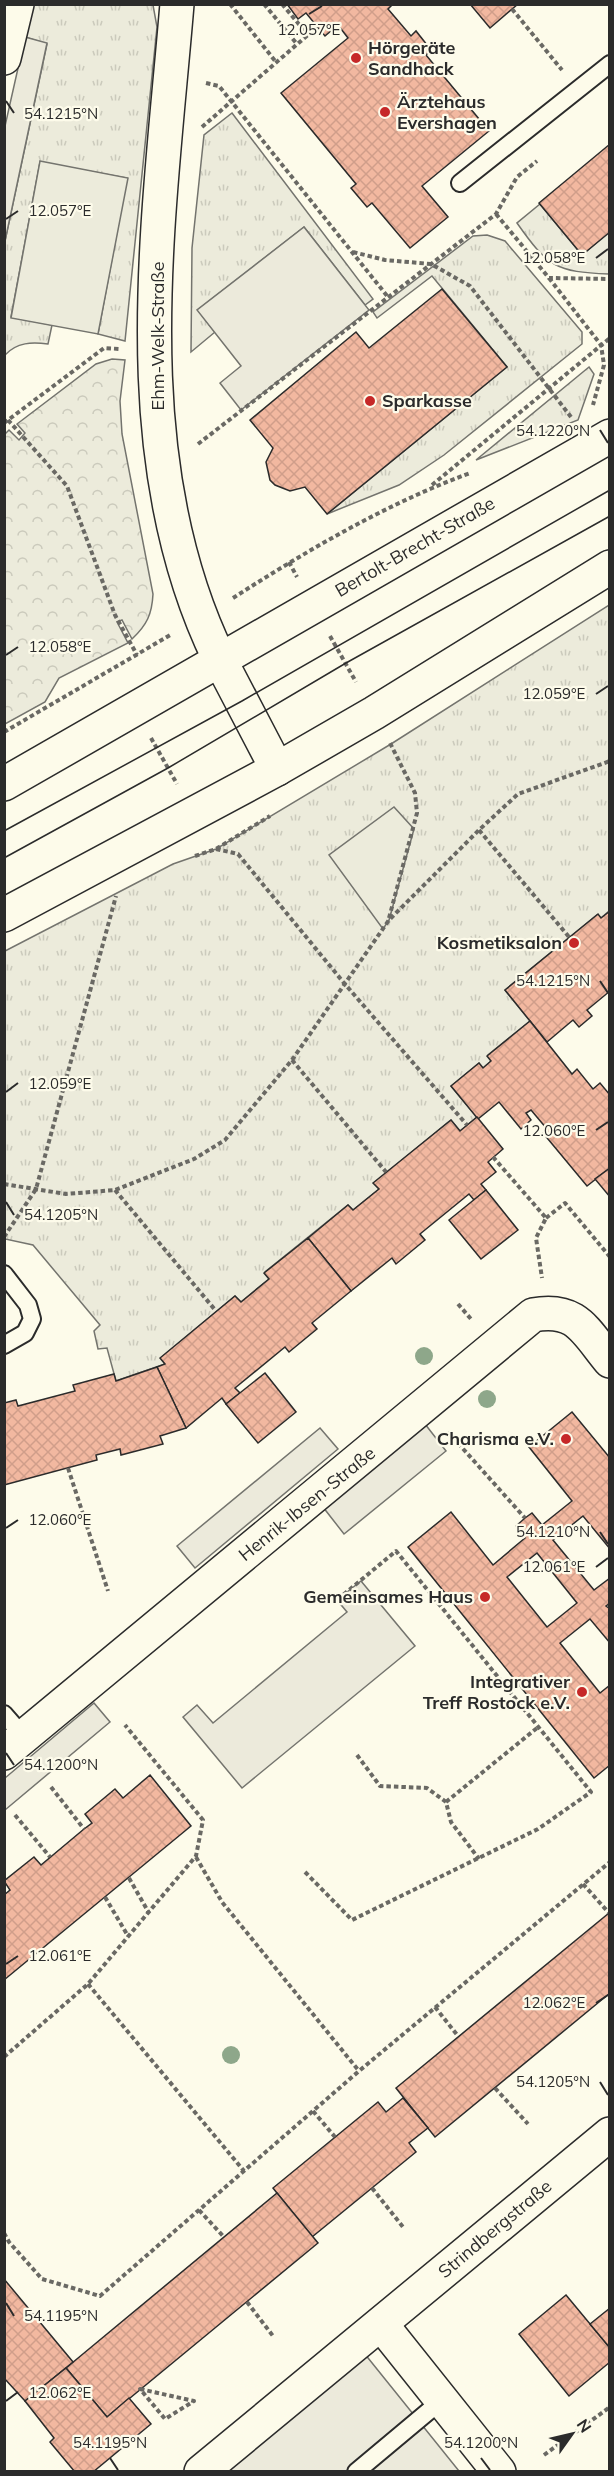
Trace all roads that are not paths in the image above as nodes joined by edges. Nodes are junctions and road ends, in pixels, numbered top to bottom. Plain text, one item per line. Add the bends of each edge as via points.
1 (17, 4) edge
2 (177, 4) edge
3 (4, 58) edge
4 (609, 64) edge
5 (460, 183) dead end
6 (609, 436) edge
7 (609, 567) edge
8 (219, 658) junction
9 (277, 769) junction
10 (4, 784) edge
11 (4, 915) edge
12 (4, 1275) edge
13 (4, 1345) edge
14 (609, 1361) edge
15 (11, 1735) edge
16 (609, 2134) edge
17 (381, 2324) junction
18 (442, 2400) junction
19 (201, 2472) edge
20 (356, 2472) edge
21 (499, 2472) edge

1 - 3 street
2 - 8 street, Ehm-Welk-Straße via 158,228 157,400 164,472 182,560 200,618
4 - 5 lane
6 - 8 street, Bertolt-Brecht-Straße
7 - 9 street
8 - 9 street
8 - 10 street, Bertolt-Brecht-Straße
9 - 11 street
12 - 13 lane via 28,1305 32,1319 25,1333
14 - 15 street, Henrik-Ibsen-Straße via 578,1323 562,1313 533,1316
16 - 17 street, Strindbergstraße
17 - 18 street
17 - 19 street, Strindbergstraße
18 - 20 lane
18 - 21 street

